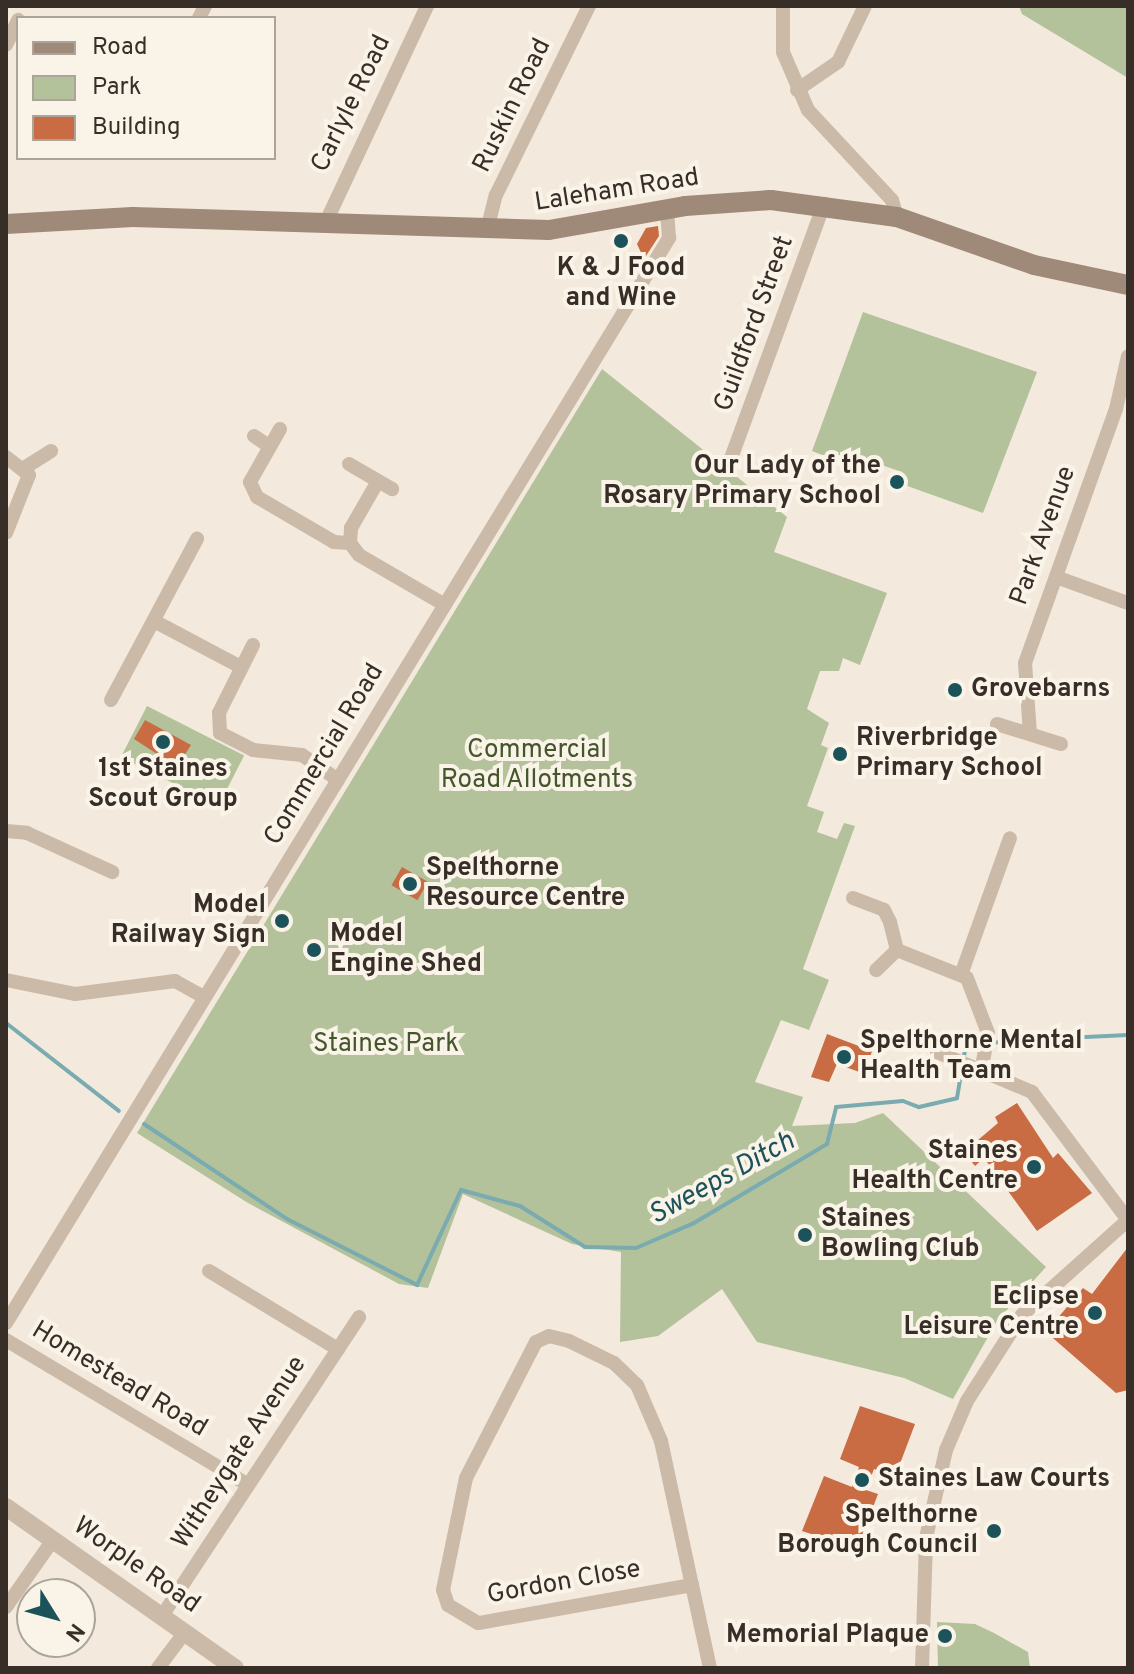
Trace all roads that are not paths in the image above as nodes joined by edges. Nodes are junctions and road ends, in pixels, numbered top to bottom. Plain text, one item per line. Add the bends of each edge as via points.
1 (427, 6) edge
2 (589, 6) edge
3 (783, 6) edge
4 (865, 6) edge
5 (16, 23) edge
6 (6, 45) edge
7 (797, 90) junction
8 (824, 204) junction
9 (667, 208) junction
10 (897, 217) junction
11 (6, 224) edge
12 (325, 224) junction
13 (487, 230) junction
14 (1128, 285) edge
15 (1128, 356) edge
16 (280, 429) dead end
17 (254, 436) dead end
18 (269, 446) junction
19 (51, 451) dead end
20 (6, 457) edge
21 (730, 461) dead end
22 (349, 464) dead end
23 (24, 468) junction
24 (6, 533) edge
25 (197, 539) dead end
26 (350, 543) junction
27 (1056, 577) junction
28 (1128, 603) edge
29 (445, 605) junction
30 (154, 621) junction
31 (253, 645) dead end
32 (241, 667) junction
33 (122, 682) junction
34 (137, 690) dead end
35 (111, 700) dead end
36 (997, 724) dead end
37 (1030, 734) junction
38 (1061, 744) dead end
39 (338, 780) junction
40 (6, 831) edge
41 (1010, 838) dead end
42 (112, 872) dead end
43 (853, 898) dead end
44 (897, 950) junction
45 (876, 970) dead end
46 (962, 972) junction
47 (6, 980) edge
48 (204, 997) junction
49 (941, 1054) dead end
50 (982, 1068) junction
51 (1128, 1220) edge
52 (209, 1271) dead end
53 (359, 1317) dead end
54 (6, 1323) edge
55 (6, 1340) edge
56 (338, 1349) junction
57 (248, 1485) junction
58 (6, 1507) edge
59 (53, 1540) junction
60 (692, 1585) junction
61 (6, 1607) edge
62 (162, 1616) junction
63 (185, 1632) junction
64 (158, 1668) edge
65 (235, 1668) edge
66 (710, 1668) edge
67 (922, 1668) edge

1 - 12 street, Carlyle Road
2 - 13 street, Ruskin Road via 496,195
3 - 7 street via 783,52
4 - 7 street via 838,62
5 - 6 street
7 - 10 street via 836,145 892,200
8 - 9 main road, Laleham Road via 734,200
8 - 10 main road, Laleham Road
8 - 21 street, Guildford Street
9 - 13 main road, Laleham Road via 549,230
9 - 29 street, Commercial Road via 669,238
10 - 14 main road, Laleham Road via 1034,265
11 - 12 main road, Laleham Road via 133,217
12 - 13 main road, Laleham Road
15 - 27 street, Park Avenue via 1116,409
16 - 18 street
17 - 18 street
18 - 26 street via 250,482 257,497 334,542
19 - 23 street
20 - 23 street
22 - 26 street via 385,485 351,528
23 - 24 street via 28,487
25 - 30 street
26 - 29 street via 359,555
27 - 28 street
27 - 37 street, Park Avenue via 1025,663
29 - 39 street, Commercial Road
30 - 32 street
30 - 33 street
31 - 32 street
32 - 39 street via 215,725 220,733 253,750 302,755
33 - 34 street
33 - 35 street
36 - 37 street
37 - 38 street
39 - 48 street, Commercial Road
40 - 42 street via 27,833
41 - 46 street
43 - 44 street via 884,910
44 - 45 street
44 - 46 street
46 - 50 street via 988,1033
47 - 48 street via 75,994 175,981
48 - 54 street, Commercial Road
49 - 50 street
50 - 51 street via 1032,1092
51 - 67 street via 1022,1315 967,1401 936,1483 926,1538
52 - 56 street
53 - 56 street, Witheygate Avenue
55 - 57 street, Homestead Road
56 - 57 street, Witheygate Avenue
57 - 62 street, Witheygate Avenue
58 - 59 street, Worple Road
59 - 61 street
59 - 62 street, Worple Road
60 - 60 street, Gordon Close via 478,1623 460,1617 443,1590 466,1478 525,1354 549,1336 625,1371 661,1441
60 - 66 street
62 - 63 street, Worple Road
63 - 64 street
63 - 65 street, Worple Road

